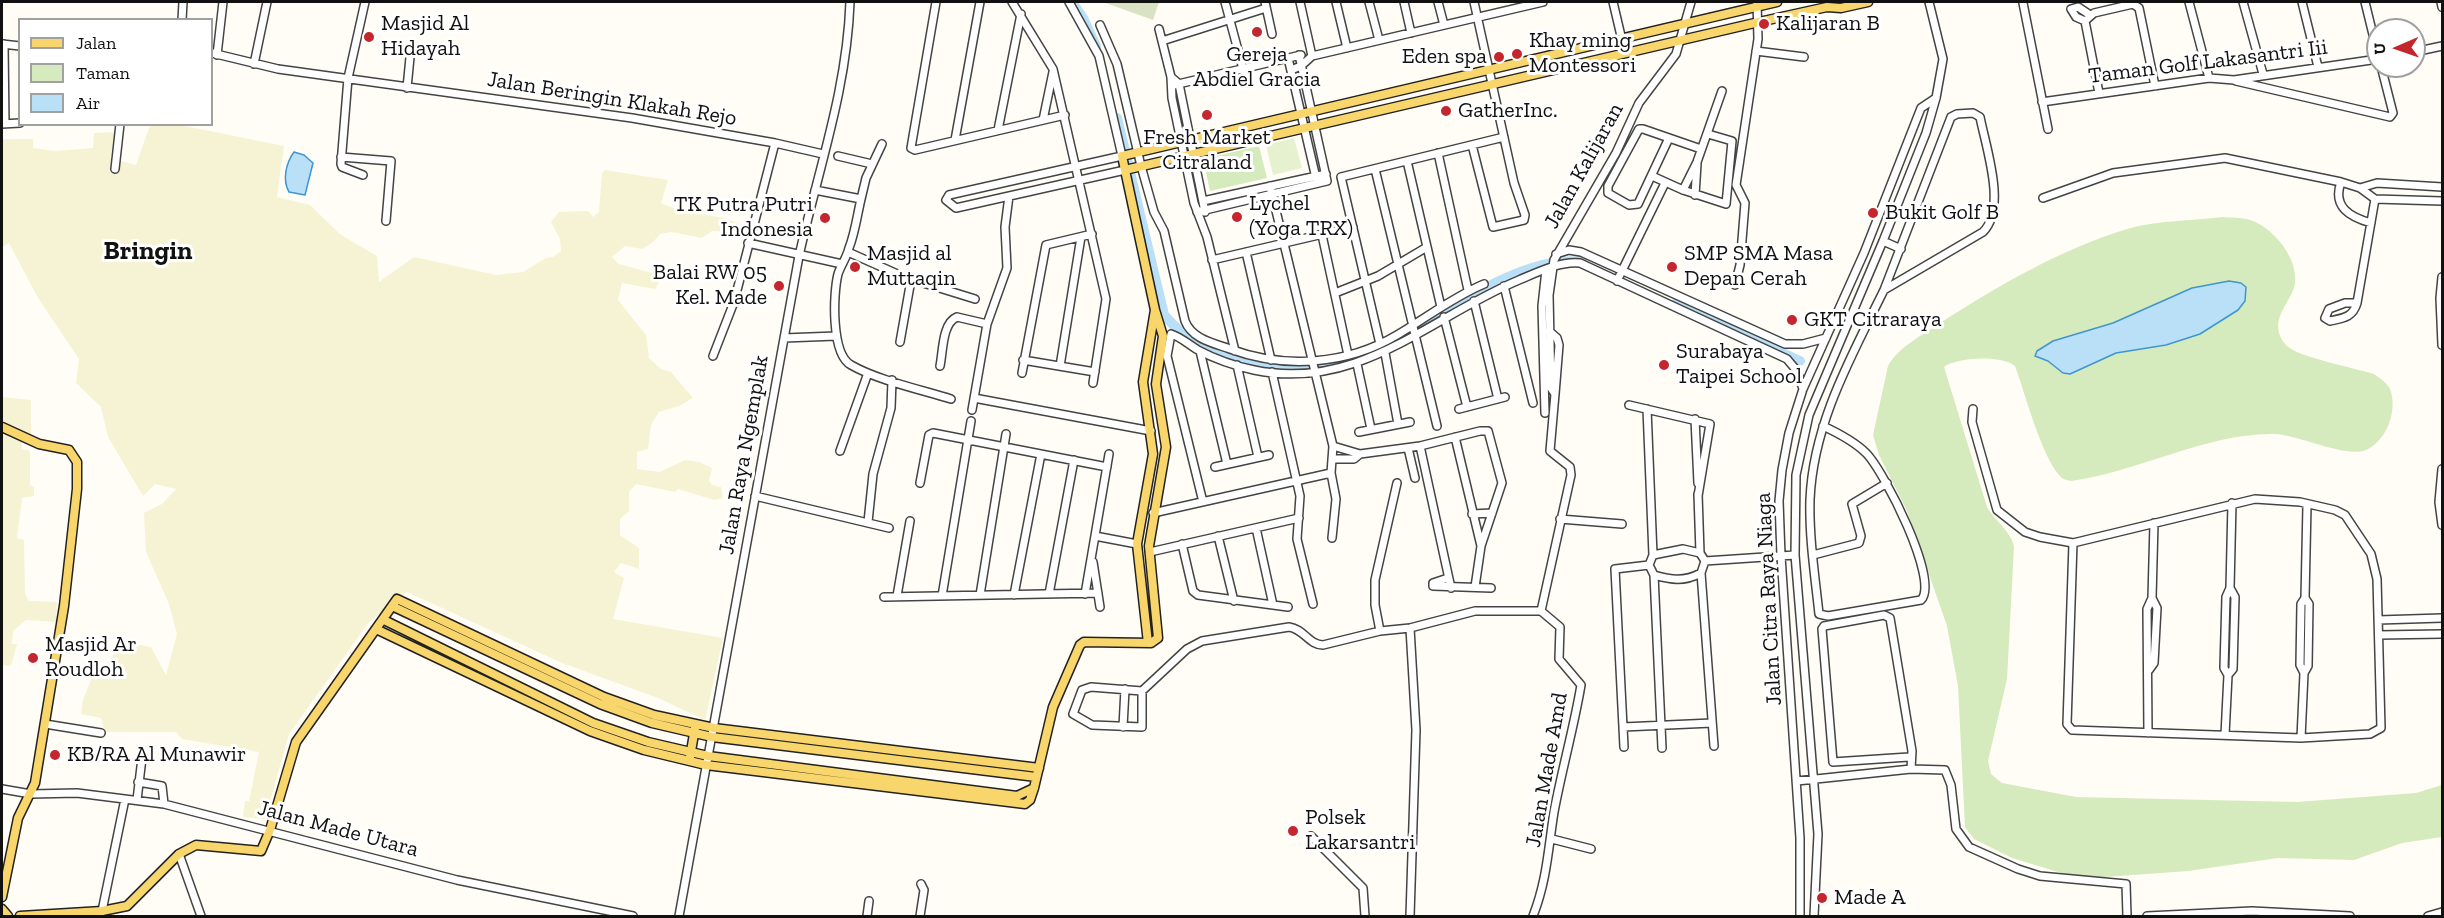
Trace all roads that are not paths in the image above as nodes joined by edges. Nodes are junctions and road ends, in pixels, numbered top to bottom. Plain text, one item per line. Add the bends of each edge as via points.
1 (183, 2) edge
2 (223, 2) edge
3 (267, 2) edge
4 (365, 2) edge
5 (850, 2) edge
6 (936, 2) edge
7 (980, 2) edge
8 (1012, 2) edge
9 (1069, 2) edge
10 (1225, 2) edge
11 (1300, 2) edge
12 (1336, 2) edge
13 (1369, 2) edge
14 (1404, 2) edge
15 (1438, 2) edge
16 (1474, 2) edge
17 (1542, 2) edge
18 (1613, 2) edge
19 (1691, 2) edge
20 (1777, 2) edge
21 (1868, 2) edge
22 (1929, 2) edge
23 (2189, 2) edge
24 (2244, 2) edge
25 (2302, 2) edge
26 (2365, 2) edge
27 (2441, 2) edge
28 (2023, 3) dead end
29 (1757, 4) edge
30 (1827, 4) edge
31 (1265, 5) edge
32 (1509, 5) edge
33 (2442, 7) edge
34 (1021, 14) junction
35 (1477, 17) junction
36 (182, 18) edge
37 (2369, 18) edge
38 (1230, 19) junction
39 (1759, 22) junction
40 (1684, 24) junction
41 (1100, 25) dead end
42 (1444, 25) junction
43 (1159, 29) dead end
44 (1411, 33) junction
45 (1272, 34) dead end
46 (1622, 38) junction
47 (1379, 40) junction
48 (1162, 41) junction
49 (1680, 41) junction
50 (3, 44) edge
51 (18, 46) edge
52 (2442, 46) edge
53 (411, 47) dead end
54 (1347, 48) junction
55 (2426, 49) edge
56 (1756, 51) junction
57 (1625, 53) junction
58 (214, 54) edge
59 (1299, 55) junction
60 (1312, 56) junction
61 (1804, 57) dead end
62 (1288, 58) junction
63 (2366, 59) edge
64 (254, 64) junction
65 (1301, 66) junction
66 (2318, 67) junction
67 (1053, 69) junction
68 (1243, 69) junction
69 (1489, 69) junction
70 (1291, 70) junction
71 (2263, 74) junction
72 (1171, 77) junction
73 (348, 78) junction
74 (2209, 78) junction
75 (2384, 78) edge
76 (1246, 80) dead end
77 (2234, 80) junction
78 (1179, 84) junction
79 (1492, 84) junction
80 (1170, 86) junction
81 (2155, 86) junction
82 (407, 88) junction
83 (1722, 91) dead end
84 (2099, 93) junction
85 (1182, 96) junction
86 (1172, 98) junction
87 (1936, 98) junction
88 (2042, 102) junction
89 (1311, 111) junction
90 (1301, 114) junction
91 (1065, 115) junction
92 (1043, 120) junction
93 (18, 123) edge
94 (3, 124) edge
95 (120, 126) edge
96 (1315, 126) junction
97 (1305, 128) junction
98 (2048, 129) dead end
99 (998, 130) junction
100 (1708, 134) junction
101 (1504, 137) junction
102 (1669, 138) junction
103 (955, 140) junction
104 (1191, 140) junction
105 (1181, 142) junction
106 (775, 143) junction
107 (882, 144) dead end
108 (1472, 145) junction
109 (1701, 149) junction
110 (1137, 153) junction
111 (1194, 153) junction
112 (1438, 153) junction
113 (823, 154) junction
114 (838, 156) dead end
115 (1123, 156) junction
116 (1184, 156) junction
117 (341, 157) junction
118 (1407, 161) junction
119 (1697, 162) junction
120 (872, 164) junction
121 (1076, 165) junction
122 (1140, 166) junction
123 (116, 169) dead end
124 (1126, 169) junction
125 (1375, 169) junction
126 (363, 176) dead end
127 (1652, 176) junction
128 (1079, 180) junction
129 (1317, 180) junction
130 (2341, 182) junction
131 (1665, 183) junction
132 (1270, 186) junction
133 (2442, 187) edge
134 (2360, 188) junction
135 (815, 190) junction
136 (1683, 190) junction
137 (1272, 195) junction
138 (1695, 195) junction
139 (1009, 196) junction
140 (2043, 198) dead end
141 (861, 199) junction
142 (2375, 199) junction
143 (1204, 201) junction
144 (2442, 201) edge
145 (1194, 203) junction
146 (1206, 210) junction
147 (1197, 212) junction
148 (1202, 220) junction
149 (386, 221) dead end
150 (2371, 223) junction
151 (1353, 227) junction
152 (1092, 234) junction
153 (1322, 235) junction
154 (1081, 237) junction
155 (1883, 241) junction
156 (748, 243) junction
157 (1284, 244) junction
158 (1427, 247) junction
159 (1901, 249) junction
160 (848, 252) junction
161 (1246, 252) junction
162 (1864, 253) junction
163 (799, 256) junction
164 (1876, 258) junction
165 (1212, 260) junction
166 (1552, 263) junction
167 (842, 264) junction
168 (1398, 266) junction
169 (1622, 269) junction
170 (2442, 277) edge
171 (1617, 279) junction
172 (911, 280) junction
173 (1365, 281) junction
174 (1484, 284) dead end
175 (1735, 285) dead end
176 (1504, 286) junction
177 (1468, 290) junction
178 (1884, 290) junction
179 (1335, 293) junction
180 (975, 299) dead end
181 (1474, 301) junction
182 (2357, 303) dead end
183 (1441, 307) junction
184 (1444, 317) junction
185 (987, 324) junction
186 (1414, 331) junction
187 (1165, 333) junction
188 (836, 336) junction
189 (784, 338) junction
190 (1826, 338) junction
191 (900, 342) dead end
192 (1380, 344) junction
193 (2442, 345) edge
194 (1200, 351) junction
195 (1235, 351) junction
196 (1385, 352) junction
197 (1348, 355) junction
198 (713, 356) dead end
199 (1023, 360) junction
200 (1271, 360) junction
201 (1357, 364) junction
202 (1237, 365) junction
203 (940, 366) dead end
204 (1060, 366) junction
205 (1313, 366) junction
206 (1095, 372) junction
207 (1272, 372) junction
208 (868, 373) junction
209 (1023, 373) dead end
210 (891, 380) junction
211 (1093, 383) dead end
212 (1803, 390) junction
213 (974, 398) junction
214 (951, 399) dead end
215 (1533, 403) dead end
216 (1629, 405) dead end
217 (1647, 409) junction
218 (1972, 409) dead end
219 (972, 410) dead end
220 (1545, 413) dead end
221 (1695, 419) junction
222 (971, 421) dead end
223 (1410, 422) dead end
224 (1398, 424) junction
225 (1437, 426) dead end
226 (1822, 426) junction
227 (2, 427) edge
228 (1371, 429) junction
229 (1151, 431) junction
230 (1359, 432) dead end
231 (1006, 434) dead end
232 (1455, 437) junction
233 (968, 439) junction
234 (1004, 446) junction
235 (1333, 446) junction
236 (1420, 446) junction
237 (1407, 448) junction
238 (840, 451) dead end
239 (1041, 454) junction
240 (1109, 454) dead end
241 (1360, 454) junction
242 (1269, 455) dead end
243 (1258, 458) junction
244 (1334, 459) junction
245 (1074, 460) junction
246 (1227, 464) junction
247 (1107, 467) junction
248 (1215, 467) dead end
249 (2442, 469) edge
250 (1331, 473) junction
251 (1415, 478) dead end
252 (1297, 480) junction
253 (920, 483) dead end
254 (1397, 483) dead end
255 (1887, 483) junction
256 (755, 496) junction
257 (1698, 496) junction
258 (1203, 502) junction
259 (2232, 503) junction
260 (2307, 504) junction
261 (1153, 513) junction
262 (1492, 513) junction
263 (1472, 514) junction
264 (1299, 518) junction
265 (1560, 519) junction
266 (910, 521) dead end
267 (868, 522) junction
268 (2154, 523) junction
269 (1622, 524) dead end
270 (2442, 525) edge
271 (889, 528) dead end
272 (1256, 528) junction
273 (1095, 536) junction
274 (1218, 536) junction
275 (1332, 538) dead end
276 (2073, 543) junction
277 (1137, 544) junction
278 (1182, 544) junction
279 (1481, 546) junction
280 (1150, 552) junction
281 (1092, 553) junction
282 (1700, 553) junction
283 (1653, 555) junction
284 (1796, 555) junction
285 (1813, 555) junction
286 (1781, 556) junction
287 (1705, 561) junction
288 (1649, 565) junction
289 (1701, 573) junction
290 (1654, 575) junction
291 (1448, 578) junction
292 (1475, 587) junction
293 (1451, 588) junction
294 (1491, 588) dead end
295 (1098, 593) junction
296 (1049, 594) junction
297 (1085, 594) junction
298 (981, 595) junction
299 (1014, 595) junction
300 (897, 596) junction
301 (942, 596) junction
302 (884, 597) dead end
303 (1234, 601) junction
304 (1313, 604) dead end
305 (1273, 605) junction
306 (1100, 607) dead end
307 (1288, 607) dead end
308 (1541, 611) junction
309 (2442, 618) edge
310 (384, 620) junction
311 (2378, 620) junction
312 (1410, 628) junction
313 (378, 630) junction
314 (1380, 631) junction
315 (2379, 634) junction
316 (2442, 634) edge
317 (1148, 643) junction
318 (1125, 689) junction
319 (1142, 691) junction
320 (1712, 723) junction
321 (45, 724) junction
322 (1661, 725) junction
323 (1123, 727) junction
324 (1623, 727) junction
325 (695, 729) junction
326 (713, 732) junction
327 (101, 733) dead end
328 (2148, 733) junction
329 (2225, 735) junction
330 (2301, 738) junction
331 (1714, 746) dead end
332 (1624, 747) dead end
333 (1662, 748) dead end
334 (691, 752) junction
335 (1910, 757) junction
336 (142, 758) dead end
337 (707, 760) junction
338 (689, 761) junction
339 (1911, 769) junction
340 (1038, 772) junction
341 (1814, 779) junction
342 (1797, 781) junction
343 (138, 782) junction
344 (1034, 788) junction
345 (2, 789) edge
346 (31, 794) junction
347 (125, 799) junction
348 (137, 800) junction
349 (164, 804) junction
350 (270, 830) junction
351 (1311, 836) dead end
352 (1552, 839) junction
353 (1591, 849) dead end
354 (179, 854) junction
355 (921, 884) dead end
356 (2, 897) edge
357 (869, 901) dead end
358 (2, 909) edge
359 (102, 911) junction
360 (2442, 912) edge
361 (2252, 914) edge
362 (8, 916) edge
363 (20, 916) edge
364 (201, 916) edge
365 (633, 916) edge
366 (679, 916) edge
367 (867, 916) edge
368 (920, 916) edge
369 (1365, 916) edge
370 (1410, 916) edge
371 (1533, 916) edge
372 (1800, 916) edge
373 (1814, 916) edge
374 (2127, 916) edge
375 (2147, 916) edge
376 (2350, 916) edge
377 (2428, 916) edge

1 - 36 street
2 - 58 street
3 - 64 street
4 - 73 street
5 - 113 street, Jalan Raya Ngemplak via 844,75
6 - 103 street via 910,146 915,150
7 - 103 street
8 - 34 street
9 - 115 street via 1099,56
10 - 38 street
11 - 60 street
12 - 54 street
13 - 47 street
14 - 44 street
15 - 42 street
16 - 35 street
17 - 32 street
18 - 46 street
19 - 40 street, Jalan Kalijaran
20 - 29 main road
21 - 30 main road via 1841,8
22 - 87 street, Jalan Citra Raya Niaga via 1943,59
23 - 74 street
24 - 71 street
25 - 66 street
26 - 37 street
27 - 33 street
28 - 88 street
29 - 39 street
29 - 40 main road
30 - 39 main road
31 - 38 street
31 - 45 street
32 - 35 street
34 - 67 street
34 - 99 street
35 - 42 street
35 - 69 street
38 - 48 street
38 - 68 street
39 - 49 main road
39 - 56 street
40 - 46 main road
40 - 49 street, Jalan Kalijaran
41 - 110 street via 1117,64
42 - 44 street
43 - 48 street
44 - 47 street
46 - 57 street
46 - 69 main road
47 - 54 street
48 - 72 street
49 - 57 main road
49 - 166 street, Jalan Kalijaran via 1676,54 1639,103 1604,176
50 - 51 street
50 - 94 street
52 - 55 street
53 - 82 street
54 - 60 street
56 - 61 street
56 - 175 street via 1736,185 1745,203
57 - 79 main road
58 - 64 street, Jalan Beringin Klakah Rejo
59 - 60 street
59 - 62 street
59 - 65 street
60 - 65 street
62 - 68 street
62 - 70 street
63 - 66 street, Taman Golf Lakasantri Iii
64 - 73 street, Jalan Beringin Klakah Rejo
65 - 70 street
65 - 89 street
66 - 71 street, Taman Golf Lakasantri Iii
67 - 91 street
67 - 92 street
68 - 76 street
68 - 78 street
69 - 79 street
69 - 89 main road
70 - 90 street
71 - 77 street, Taman Golf Lakasantri Iii
72 - 78 street
72 - 80 street
73 - 82 street, Jalan Beringin Klakah Rejo
73 - 117 street
74 - 77 street, Taman Golf Lakasantri Iii
74 - 81 street, Taman Golf Lakasantri Iii
75 - 77 street via 2392,116
78 - 80 street
78 - 85 street
79 - 96 main road
79 - 101 street
80 - 86 street
81 - 84 street, Taman Golf Lakasantri Iii
81 - 84 street via 2138,6 2133,4 2088,18
82 - 106 street, Jalan Beringin Klakah Rejo via 573,108
83 - 100 street
84 - 88 street, Taman Golf Lakasantri Iii
85 - 86 street
85 - 104 street
86 - 105 street
87 - 155 street, Jalan Citra Raya Niaga
87 - 162 street, Jalan Citra Raya Niaga via 1921,108
88 - 98 street
89 - 90 main road
89 - 96 street
90 - 97 street
90 - 104 main road
91 - 92 street
91 - 121 street
92 - 99 street
93 - 94 street
95 - 123 street
96 - 97 main road
96 - 129 street via 1327,178
97 - 111 main road
97 - 129 street
99 - 103 street
100 - 109 street
100 - 138 street via 1732,141 1728,201 1722,204
101 - 108 street
101 - 108 street via 1525,218 1494,228
102 - 109 street
102 - 127 street
102 - 127 street via 1636,130 1608,193 1636,205
104 - 105 main road
104 - 111 street
105 - 110 main road
105 - 116 street
106 - 113 street, Jalan Beringin Klakah Rejo
106 - 156 street
107 - 120 street
108 - 112 street
109 - 119 street
110 - 115 main road
110 - 122 street
111 - 116 main road
111 - 143 street
112 - 118 street
112 - 177 street
113 - 135 street, Jalan Raya Ngemplak
114 - 120 street
115 - 121 street
115 - 124 main road
116 - 122 main road
116 - 145 street
117 - 126 street via 342,167
117 - 149 street via 391,160
118 - 125 street
118 - 158 street
119 - 136 street
119 - 138 street
120 - 141 street
121 - 128 street
121 - 139 street via 949,195 946,199 956,208
122 - 124 main road
122 - 195 street via 1154,213 1164,231 1185,321 1191,332
124 - 128 street
124 - 187 main road via 1155,310
125 - 151 street via 1341,177
125 - 168 street
127 - 131 street
128 - 139 street
128 - 152 street
129 - 132 street
129 - 137 street
130 - 134 street
130 - 140 street via 2225,158 2113,173
130 - 150 street via 2338,197 2342,208 2356,219
131 - 136 street
131 - 169 street
132 - 137 street
132 - 143 street
133 - 134 street via 2377,183
134 - 142 street
135 - 141 street
135 - 163 street, Jalan Raya Ngemplak
136 - 138 street
137 - 146 street
137 - 157 street
139 - 185 street via 1005,227 1007,268
141 - 160 street
142 - 144 street
142 - 150 street
143 - 145 street
143 - 146 street
145 - 147 street
146 - 147 street
146 - 148 street
147 - 148 street
148 - 165 street
150 - 182 street
151 - 153 street
151 - 173 street
152 - 154 street
152 - 206 street via 1107,304
153 - 157 street
153 - 179 street
154 - 199 street via 1046,245
154 - 204 street
155 - 159 street
155 - 164 street, Jalan Citra Raya Niaga
156 - 163 street
156 - 198 street via 734,302
157 - 161 street
157 - 205 street
158 - 168 street
158 - 183 street
159 - 178 street
159 - 178 street via 1951,117 1977,114 1995,201 1993,219 1983,232
160 - 167 street
160 - 172 street
161 - 165 street
161 - 200 street
162 - 164 street
162 - 190 street, Jalan Citra Raya Niaga
163 - 167 street
163 - 189 street, Jalan Raya Ngemplak
164 - 284 street, Jalan Citra Raya Niaga via 1809,414 1796,475
165 - 195 street
166 - 169 street via 1569,250
166 - 171 street via 1580,263
166 - 176 street
166 - 220 street via 1542,306
166 - 265 street via 1549,332 1551,388 1555,394 1550,451 1567,464 1571,475
167 - 188 street via 836,287
168 - 173 street
168 - 186 street
169 - 171 street
169 - 190 street via 1785,344 1803,345
170 - 193 street
171 - 212 street via 1787,359 1797,371
172 - 180 street
172 - 191 street
173 - 179 street
173 - 192 street
174 - 177 street
176 - 181 street
176 - 215 street
177 - 183 street
178 - 226 street via 1842,374
179 - 197 street
181 - 184 street
181 - 184 street via 1502,398 1463,408
183 - 186 street
184 - 186 street
185 - 203 street via 952,319
185 - 213 street
186 - 192 street
186 - 196 street
186 - 225 street
187 - 194 street
187 - 229 main road via 1143,382
187 - 258 street via 1167,356
187 - 261 main road via 1156,384 1166,455
188 - 189 street
188 - 208 street via 846,361
189 - 256 street, Jalan Raya Ngemplak
190 - 212 street, Jalan Citra Raya Niaga
192 - 197 street
194 - 202 street
194 - 246 street
195 - 200 street
196 - 201 street
196 - 224 street
197 - 205 street
199 - 204 street
199 - 209 street
200 - 205 street
201 - 205 street
201 - 228 street
202 - 207 street
202 - 243 street
204 - 206 street
205 - 207 street
205 - 235 street
206 - 211 street
207 - 252 street
208 - 210 street
208 - 238 street
210 - 214 street
210 - 267 street via 891,408 873,474
212 - 286 street, Jalan Citra Raya Niaga via 1782,470
213 - 219 street
213 - 229 street
216 - 217 street
217 - 221 street
217 - 283 street
218 - 276 street via 1972,422 1997,510 2025,532
221 - 257 street
221 - 257 street via 1711,426
222 - 233 street
223 - 224 street
224 - 228 street
226 - 255 street via 1856,444 1875,463
226 - 285 street via 1811,490
227 - 321 main road via 39,444 69,450 77,462 72,552
228 - 230 street
229 - 277 main road via 1153,454
231 - 234 street
232 - 236 street
232 - 262 street via 1484,430 1491,434 1502,483
232 - 263 street
233 - 234 street
233 - 253 street via 929,435
233 - 301 street
234 - 239 street
234 - 298 street
235 - 241 street
235 - 244 street
236 - 237 street
236 - 291 street
237 - 241 street
237 - 251 street
239 - 245 street
239 - 299 street
240 - 247 street
241 - 244 street via 1354,459
242 - 243 street
243 - 246 street
244 - 250 street
245 - 247 street
245 - 296 street
246 - 248 street
247 - 273 street
249 - 270 street
250 - 252 street
250 - 275 street via 1336,499
252 - 258 street
252 - 264 street
254 - 314 street via 1375,580
255 - 285 street via 1852,504 1861,536 1859,543
255 - 285 street via 1898,500 1915,545 1924,598 1822,616
256 - 267 street
256 - 326 street, Jalan Raya Ngemplak
257 - 282 street
258 - 261 street
259 - 260 street via 2266,498
259 - 268 street
259 - 329 street via 2230,588 2226,597
260 - 311 street via 2336,510 2351,522 2371,554
260 - 330 street via 2305,598 2301,604
261 - 280 main road
262 - 263 street
262 - 279 street
263 - 279 street
264 - 272 street
264 - 304 street via 1297,539
265 - 269 street
265 - 308 street
266 - 300 street
267 - 271 street
268 - 276 street
268 - 328 street via 2152,598 2147,609
272 - 274 street
272 - 305 street
273 - 277 street
273 - 281 street
274 - 278 street
274 - 303 street
276 - 328 street via 2067,724 2080,732
277 - 317 main road
278 - 280 street
278 - 303 street via 1197,595
279 - 292 street
280 - 317 main road via 1159,634 1157,641
281 - 295 street
281 - 297 street
282 - 283 street via 1674,549
282 - 287 street
283 - 288 street
284 - 286 street
284 - 341 street, Jalan Citra Raya Niaga
286 - 287 street
286 - 342 street, Jalan Citra Raya Niaga
287 - 289 street
288 - 290 street
288 - 324 street via 1615,569
289 - 290 street via 1679,580
289 - 320 street
290 - 322 street
291 - 293 street
291 - 293 street via 1433,585
292 - 293 street
292 - 294 street
295 - 297 street
295 - 306 street
296 - 297 street
296 - 299 street
298 - 299 street
298 - 301 street
300 - 301 street
300 - 302 street
303 - 305 street
305 - 307 street
308 - 312 street via 1475,612
308 - 352 street, Jalan Made Amd via 1560,627 1559,659 1581,684
309 - 311 street
310 - 313 main road
310 - 325 main road via 392,606 600,704 652,723
310 - 334 main road via 592,723
311 - 315 street
312 - 314 street
312 - 370 street via 1416,730
313 - 338 main road via 590,731
313 - 350 main road via 297,742
314 - 319 street via 1319,645 1299,629 1289,627 1212,638 1187,649
315 - 316 street
315 - 330 street via 2382,728 2370,734
317 - 340 main road via 1080,645 1053,707
318 - 319 street
318 - 323 street
318 - 323 street via 1086,688 1072,712 1092,725
319 - 323 street via 1143,726
320 - 322 street
320 - 331 street
321 - 327 street
321 - 346 main road
322 - 324 street
322 - 333 street
324 - 332 street
325 - 326 main road
325 - 334 main road
326 - 337 street, Jalan Raya Ngemplak
326 - 340 main road
328 - 329 street
329 - 330 street
334 - 337 main road
334 - 338 main road
335 - 335 street via 1833,762 1824,626 1884,615 1890,618
335 - 339 street
336 - 343 street
337 - 338 main road
337 - 344 main road via 1017,796
337 - 344 main road via 1022,805 1030,800
337 - 366 street, Jalan Raya Ngemplak
339 - 341 street
339 - 374 street via 1938,768 1948,774 1956,830 1969,847 2040,876 2126,884
340 - 344 main road
341 - 342 street
341 - 373 street, Jalan Citra Raya Niaga via 1818,860
342 - 372 street, Jalan Citra Raya Niaga
343 - 348 street
343 - 349 street via 162,786
345 - 346 street, Jalan Made Utara
346 - 347 street, Jalan Made Utara via 77,793
346 - 356 main road via 18,818
347 - 348 street, Jalan Made Utara
347 - 359 street
348 - 349 street, Jalan Made Utara
349 - 350 street, Jalan Made Utara
350 - 354 main road via 258,852 201,845
350 - 365 street, Jalan Made Utara via 457,880
351 - 369 street via 1363,888
352 - 353 street
352 - 371 street, Jalan Made Amd via 1544,884
354 - 359 main road via 134,901
354 - 364 street
355 - 368 street via 924,890
357 - 367 street
358 - 362 main road
359 - 363 main road
360 - 377 street
361 - 375 street
361 - 376 street

